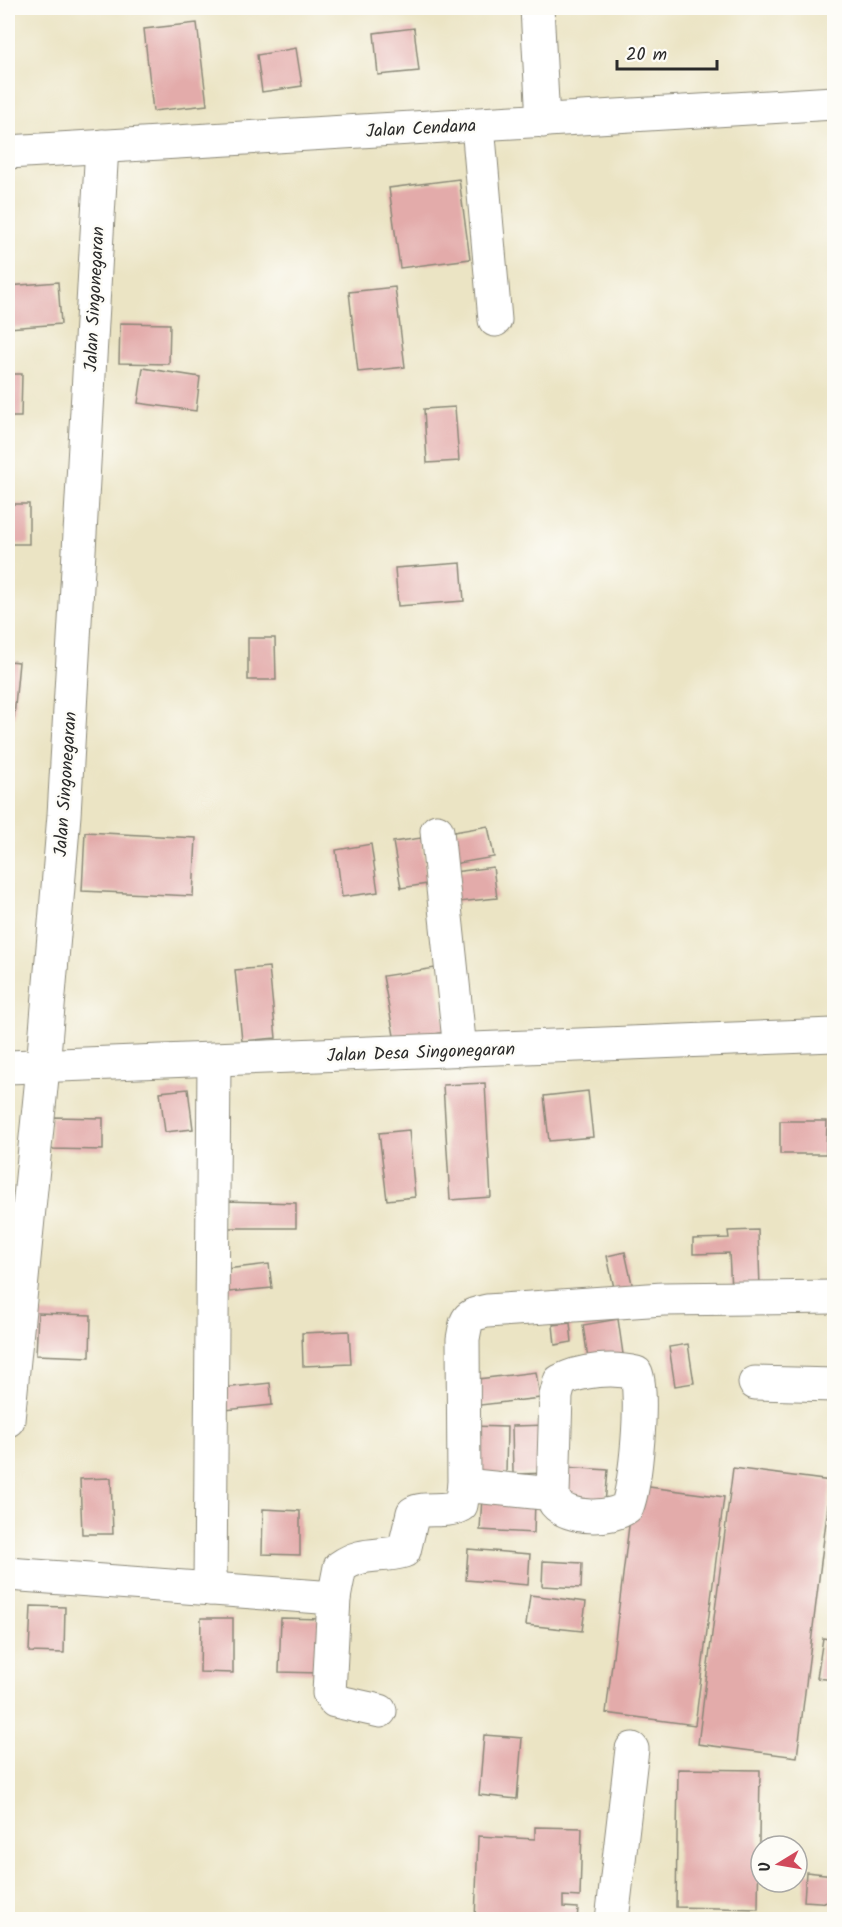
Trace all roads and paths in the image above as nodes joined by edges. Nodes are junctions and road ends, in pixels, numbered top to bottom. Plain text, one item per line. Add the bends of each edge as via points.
1 (537, 8) edge
2 (834, 103) edge
3 (543, 121) junction
4 (478, 125) junction
5 (102, 146) junction
6 (8, 152) edge
7 (495, 320) dead end
8 (437, 831) dead end
9 (834, 1035) edge
10 (460, 1050) junction
11 (214, 1060) junction
12 (8, 1067) edge
13 (43, 1067) junction
14 (834, 1297) edge
15 (755, 1383) dead end
16 (834, 1385) edge
17 (8, 1420) edge
18 (464, 1485) junction
19 (553, 1494) junction
20 (8, 1574) edge
21 (210, 1589) junction
22 (334, 1598) junction
23 (380, 1711) dead end
24 (632, 1749) dead end
25 (612, 1920) edge

1 - 3 street
2 - 3 street, Jalan Cendana
3 - 4 street, Jalan Cendana
4 - 5 street, Jalan Cendana
4 - 7 street
5 - 6 street, Jalan Cendana
5 - 13 street, Jalan Singonegaran via 64,815
8 - 10 street
9 - 10 street, Jalan Desa Singonegaran
10 - 11 street, Jalan Desa Singonegaran
11 - 13 street, Jalan Desa Singonegaran
11 - 21 street
12 - 13 street, Jalan Desa Singonegaran
13 - 17 street, Jalan Singonegaran
14 - 18 street via 663,1299 472,1314 466,1319 463,1339
15 - 16 street
18 - 19 street
18 - 22 street via 461,1505 453,1509 418,1510 413,1514 404,1551 361,1556 340,1567
19 - 19 street via 556,1396 560,1381 580,1373 636,1373 639,1419 627,1507 609,1515 569,1513 555,1503
20 - 21 street
21 - 22 street
22 - 23 street via 329,1693 335,1701
24 - 25 street

